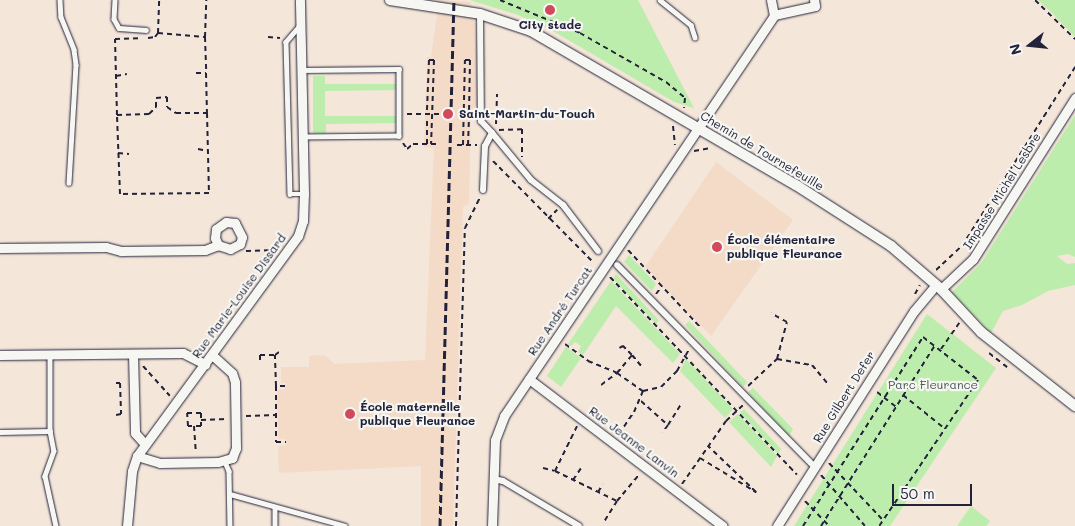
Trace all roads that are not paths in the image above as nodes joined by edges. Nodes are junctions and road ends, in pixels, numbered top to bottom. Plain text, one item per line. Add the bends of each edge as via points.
1 (60, 0) edge
2 (115, 0) edge
3 (300, 0) edge
4 (390, 0) edge
5 (660, 0) edge
6 (771, 0) edge
7 (814, 0) edge
8 (480, 14) junction
9 (774, 15) junction
10 (300, 26) junction
11 (146, 30) dead end
12 (695, 37) dead end
13 (300, 70) junction
14 (1075, 98) edge
15 (697, 127) junction
16 (492, 133) junction
17 (302, 137) junction
18 (69, 183) dead end
19 (483, 190) road end
20 (304, 194) junction
21 (218, 245) junction
22 (0, 248) edge
23 (598, 251) dead end
24 (617, 266) dead end
25 (938, 287) junction
26 (50, 354) junction
27 (0, 355) edge
28 (212, 355) junction
29 (133, 358) junction
30 (205, 364) junction
31 (529, 379) junction
32 (1075, 406) edge
33 (50, 431) junction
34 (0, 432) edge
35 (145, 444) junction
36 (137, 456) junction
37 (225, 462) junction
38 (815, 467) junction
39 (494, 479) junction
40 (230, 494) junction
41 (274, 508) junction
42 (56, 526) edge
43 (127, 526) edge
44 (230, 526) edge
45 (275, 526) edge
46 (345, 526) edge
47 (492, 526) edge
48 (579, 526) edge
49 (723, 526) edge
50 (777, 526) edge

1 - 18 lane via 61,17 74,50 76,65
2 - 11 lane via 114,19 119,28
3 - 10 street, Rue Marie-Louise Dissard
4 - 8 street, Chemin de Tournefeuille
5 - 12 lane via 691,25
6 - 9 street
7 - 9 street via 815,6
8 - 15 street, Chemin de Tournefeuille via 553,42
8 - 16 street via 481,121
9 - 15 street, Rue André Turcat
10 - 13 street, Rue Marie-Louise Dissard
10 - 20 lane via 286,42 286,51 290,194
13 - 17 street, Rue Marie-Louise Dissard
13 - 17 lane via 399,69 400,136
14 - 25 street, Impasse Michel Lesbre via 973,259
15 - 25 street, Chemin de Tournefeuille via 870,231
15 - 31 street, Rue André Turcat
16 - 19 street via 485,146
16 - 23 street via 519,165 563,205
17 - 20 street, Rue Marie-Louise Dissard
20 - 28 street, Rue Marie-Louise Dissard via 302,221 288,252
21 - 21 street via 235,248 242,237 235,224 226,222 216,229
21 - 22 street via 205,250 168,251 121,251 106,247
24 - 38 street
25 - 32 street, Chemin de Tournefeuille via 998,346
25 - 38 street, Rue Gilbert Defer via 914,311
26 - 27 street
26 - 29 street
26 - 33 lane
28 - 30 street, Rue Marie-Louise Dissard
28 - 37 street via 232,373 235,382 236,448 232,458
29 - 30 street via 183,353
29 - 35 street via 135,432
30 - 35 street, Rue Marie-Louise Dissard
31 - 39 street, Rue André Turcat via 496,432
31 - 49 street, Rue Jeanne Lanvin
33 - 34 lane
33 - 42 lane via 53,459 45,476
35 - 36 street, Rue Marie-Louise Dissard
36 - 37 street via 160,463
36 - 43 street, Rue Marie-Louise Dissard via 132,471
37 - 40 lane
38 - 50 street, Rue Gilbert Defer
39 - 47 street, Rue André Turcat
39 - 48 street via 503,481
40 - 41 lane
40 - 44 lane
41 - 45 lane
41 - 46 lane

